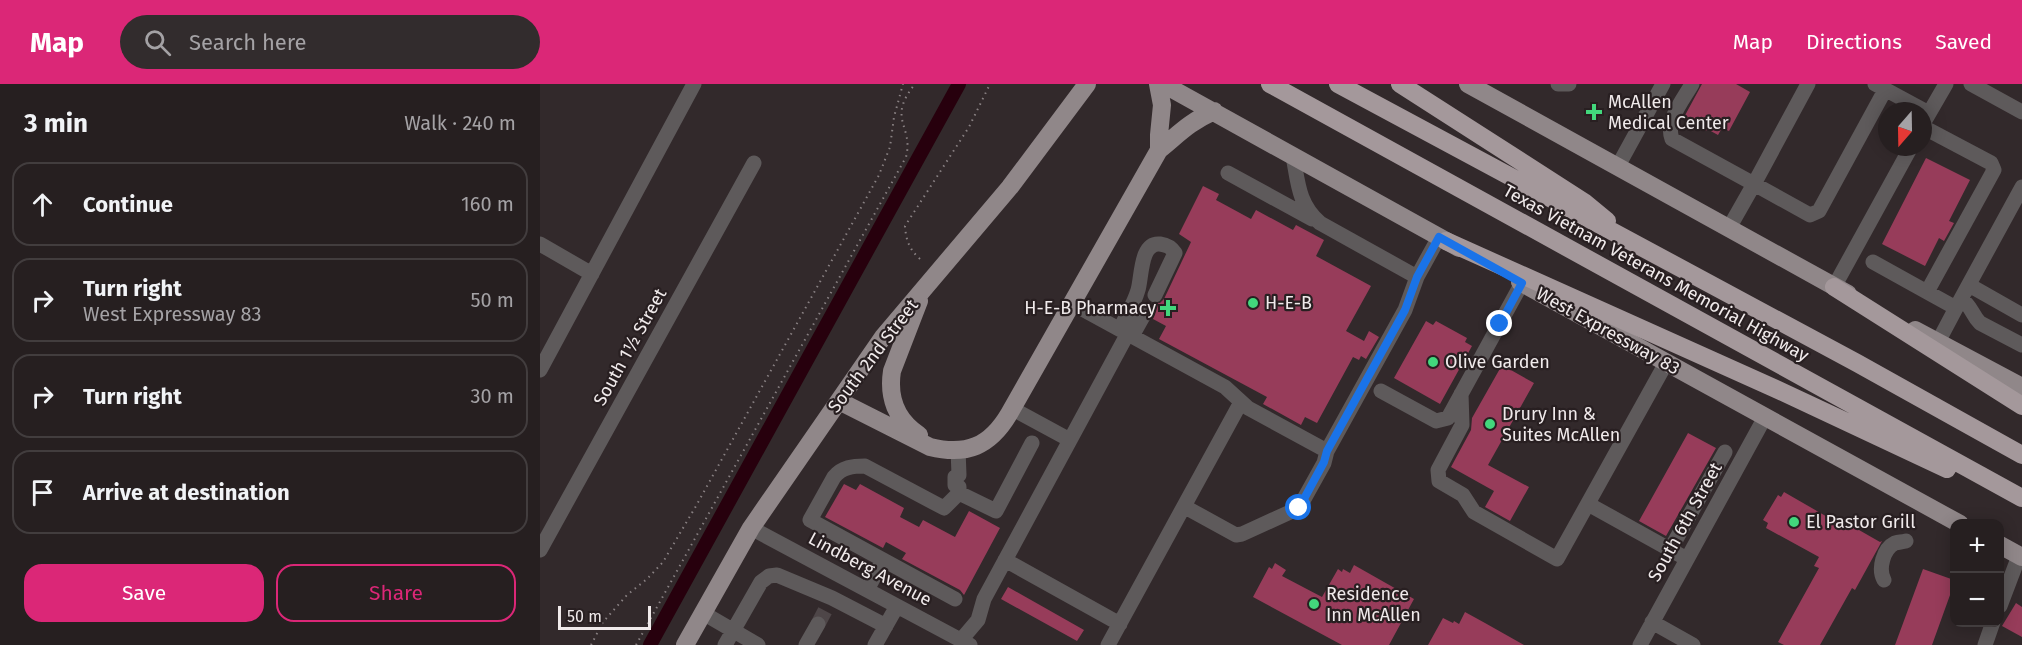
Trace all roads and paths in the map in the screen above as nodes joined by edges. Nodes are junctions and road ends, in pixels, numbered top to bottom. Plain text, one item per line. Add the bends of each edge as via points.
1 (694, 84) edge
2 (903, 84) edge
3 (915, 84) edge
4 (990, 84) edge
5 (1158, 84) edge
6 (1164, 84) edge
7 (1270, 84) edge
8 (1338, 84) edge
9 (1400, 84) edge
10 (1468, 84) edge
11 (1558, 84) edge
12 (1569, 84) edge
13 (1663, 84) edge
14 (1692, 84) edge
15 (1808, 84) edge
16 (1946, 84) edge
17 (1971, 84) edge
18 (1880, 87) edge
19 (1084, 88) edge
20 (1899, 102) edge
21 (1932, 109) edge
22 (1214, 111) junction
23 (2022, 112) edge
24 (1932, 126) edge
25 (1159, 150) junction
26 (1293, 156) junction
27 (1906, 156) edge
28 (754, 164) dead end
29 (1618, 166) junction
30 (1228, 173) dead end
31 (1754, 184) junction
32 (2022, 187) edge
33 (1320, 223) junction
34 (1729, 228) junction
35 (1443, 239) junction
36 (540, 244) edge
37 (1634, 244) junction
38 (920, 259) dead end
39 (1873, 262) dead end
40 (592, 274) junction
41 (1417, 277) junction
42 (1522, 283) junction
43 (1834, 287) junction
44 (924, 290) junction
45 (1927, 292) junction
46 (1155, 295) dead end
47 (1962, 297) junction
48 (1073, 304) junction
49 (1146, 311) dead end
50 (2022, 315) edge
51 (1127, 333) junction
52 (1938, 342) junction
53 (2022, 345) edge
54 (1666, 363) junction
55 (540, 370) edge
56 (2022, 387) edge
57 (1381, 391) dead end
58 (1461, 394) junction
59 (838, 401) junction
60 (1242, 402) junction
61 (2022, 406) edge
62 (1009, 415) junction
63 (1765, 417) junction
64 (1070, 440) junction
65 (1032, 443) dead end
66 (958, 449) junction
67 (1327, 451) junction
68 (1725, 452) dead end
69 (2022, 455) edge
70 (959, 485) junction
71 (2022, 498) edge
72 (1588, 504) junction
73 (2022, 506) edge
74 (1185, 507) junction
75 (1951, 519) edge
76 (751, 528) junction
77 (1906, 541) dead end
78 (2004, 547) edge
79 (540, 550) edge
80 (1670, 550) junction
81 (2020, 556) edge
82 (1687, 559) junction
83 (883, 560) junction
84 (1005, 560) junction
85 (1884, 580) dead end
86 (2016, 583) edge
87 (867, 590) junction
88 (955, 599) dead end
89 (2004, 600) edge
90 (897, 606) junction
91 (703, 613) junction
92 (1652, 622) junction
93 (818, 624) tunnel mouth
94 (1120, 624) junction
95 (886, 626) junction
96 (1991, 627) edge
97 (733, 631) junction
98 (966, 642) edge
99 (591, 645) edge
100 (636, 645) edge
101 (685, 645) edge
102 (725, 645) edge
103 (758, 645) edge
104 (806, 645) edge
105 (875, 645) edge
106 (1108, 645) edge
107 (1640, 645) edge
108 (1693, 645) edge
109 (1985, 645) edge

1 - 40 street
2 - 99 path via 890,147 879,175 702,496 663,562 603,622
3 - 100 path via 901,110 906,157
4 - 38 path via 969,127 905,226 906,241
5 - 25 main road via 1162,105
6 - 22 main road, West Expressway 83
7 - 71 highway, Texas Vietnam Veterans Memorial Highway
8 - 37 highway, Texas Vietnam Veterans Memorial Highway
9 - 37 highway via 1584,202
10 - 29 main road
11 - 12 street
13 - 29 street
14 - 31 street via 1672,120 1672,139
15 - 31 street
16 - 21 street
17 - 23 street
18 - 20 street
18 - 31 street via 1819,211 1810,215
19 - 44 main road, South 2nd Street via 1010,187
22 - 25 main road via 1194,120
22 - 26 main road, West Expressway 83
24 - 45 street via 1991,164 1994,170
25 - 48 main road
26 - 33 street via 1304,205
26 - 35 main road, West Expressway 83
27 - 43 street
28 - 79 street, South 1½ Street
29 - 34 main road
30 - 33 street
31 - 34 street
32 - 47 street
33 - 41 street
34 - 43 main road
35 - 41 street
35 - 42 main road, West Expressway 83
35 - 73 highway via 1776,389
36 - 40 street
37 - 69 highway, Texas Vietnam Veterans Memorial Highway
39 - 45 street
40 - 55 street
41 - 67 street via 1405,310
42 - 54 main road, West Expressway 83
42 - 58 street
43 - 52 main road
43 - 61 highway
44 - 59 main road, South 2nd Street via 883,337
44 - 62 main road via 892,371 890,392 903,421 918,435 954,444 976,437
45 - 47 street
46 - 51 street via 1175,253 1172,248 1154,243 1145,254
47 - 50 street
47 - 52 street
47 - 53 street via 1975,318
48 - 51 street
48 - 62 main road
49 - 51 street
51 - 60 street via 1225,387
51 - 64 street
52 - 56 main road
54 - 63 main road, West Expressway 83
54 - 72 street
57 - 58 street via 1436,421 1448,418
58 - 72 street via 1462,425 1437,476 1463,495 1474,512 1557,558
59 - 66 main road via 930,447
59 - 76 main road, South 2nd Street
60 - 67 street
60 - 74 street
62 - 64 street
62 - 66 main road via 990,439
63 - 75 main road, West Expressway 83
63 - 82 street, South 6th Street
64 - 84 street
65 - 70 street via 996,511
66 - 70 street
67 - 74 street via 1299,508 1242,534 1230,533
68 - 80 street
70 - 83 street via 944,508 865,466 838,471 810,520
72 - 80 street
74 - 94 street
76 - 87 street, Lindberg Avenue
76 - 91 main road, South 2nd Street
77 - 85 street via 1889,549 1881,565
78 - 81 main road
80 - 82 street
81 - 86 street
82 - 92 street, South 6th Street
83 - 87 street
83 - 88 street
84 - 94 street
84 - 98 street
86 - 89 street
87 - 90 street, Lindberg Avenue
90 - 95 street
90 - 98 street, Lindberg Avenue
91 - 97 street
91 - 101 main road, South 2nd Street
92 - 107 street, South 6th Street
92 - 108 street
93 - 104 street
94 - 106 street
95 - 97 street via 777,575 761,582
95 - 105 street
96 - 109 street
97 - 102 street
97 - 103 street

